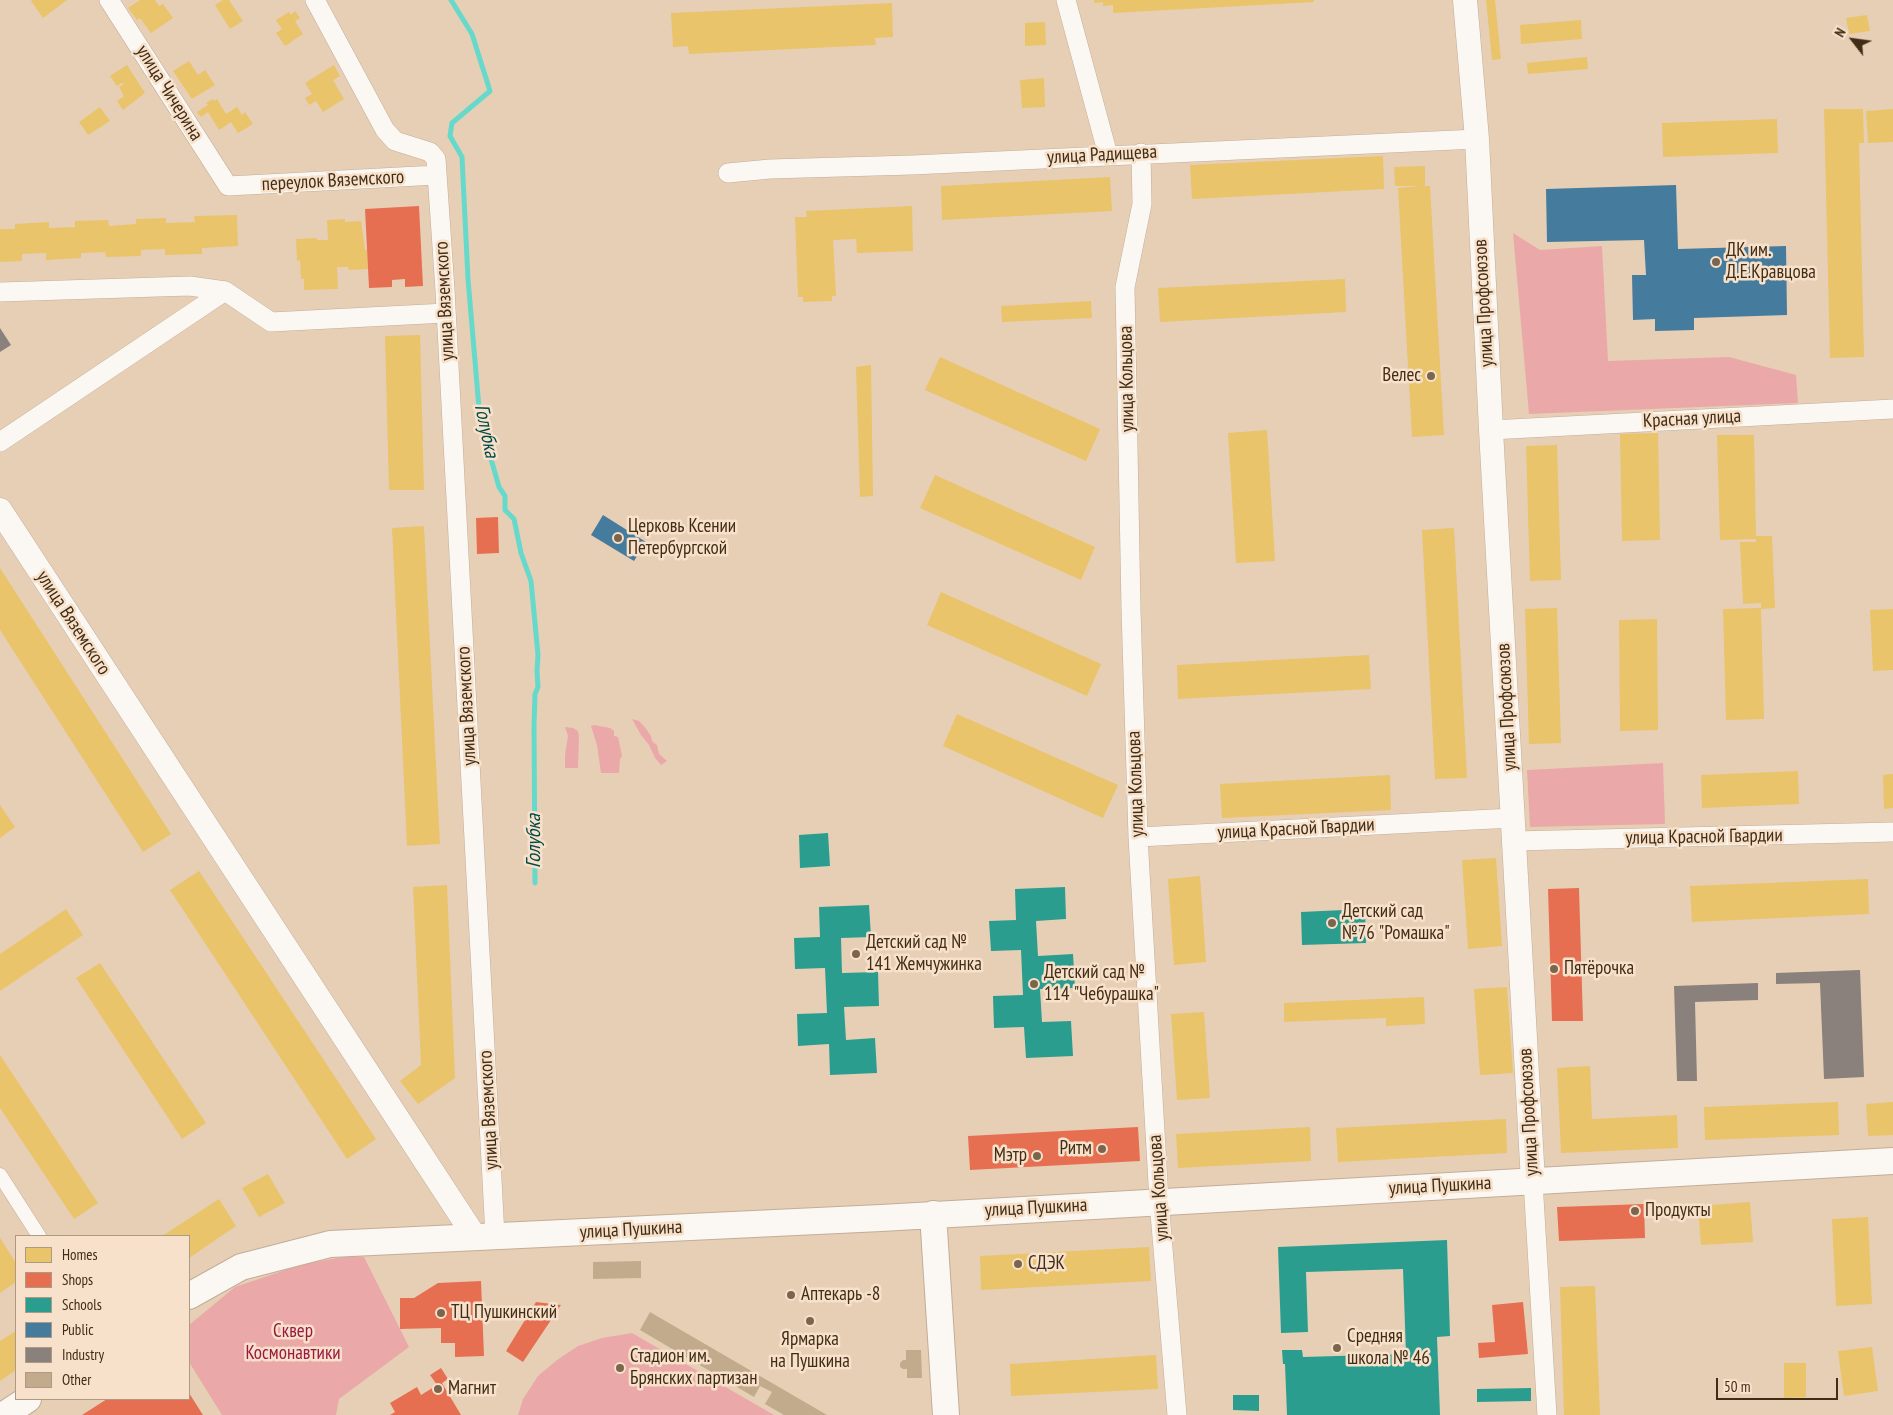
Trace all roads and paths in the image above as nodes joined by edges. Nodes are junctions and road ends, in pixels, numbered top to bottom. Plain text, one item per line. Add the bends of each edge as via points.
1 (109, 0) edge
2 (315, 0) edge
3 (1066, 0) edge
4 (1465, 0) edge
5 (1477, 139) junction
6 (1141, 153) junction
7 (1108, 155) junction
8 (728, 173) dead end
9 (437, 175) junction
10 (228, 186) joint
11 (225, 291) junction
12 (0, 292) edge
13 (446, 313) junction
14 (1893, 409) edge
15 (1491, 430) junction
16 (0, 442) edge
17 (0, 510) edge
18 (1514, 830) junction
19 (1893, 832) edge
20 (1138, 837) junction
21 (1893, 1161) edge
22 (0, 1175) edge
23 (1533, 1181) junction
24 (1159, 1202) junction
25 (933, 1214) junction
26 (38, 1235) edge
27 (485, 1237) junction
28 (190, 1295) edge
29 (26, 1400) edge
30 (4, 1415) edge
31 (946, 1415) edge
32 (1177, 1415) edge
33 (1547, 1415) edge

1 - 10 street, улица Чичерина
2 - 9 street, улица Вяземского via 385,130 395,141 430,152 436,159
3 - 7 street
4 - 5 street, улица Профсоюзов
5 - 6 street, улица Радищева
5 - 15 street, улица Профсоюзов
6 - 7 street, улица Радищева
6 - 20 street, улица Кольцова via 1142,204 1125,287 1130,609
7 - 8 street, улица Радищева
9 - 10 street, переулок Вяземского
9 - 13 street, улица Вяземского
11 - 12 street via 190,286
11 - 13 street via 271,322
11 - 16 street
13 - 27 street, улица Вяземского
14 - 15 street, Красная улица
15 - 18 street, улица Профсоюзов
17 - 27 street, улица Вяземского
18 - 19 street, улица Красной Гвардии
18 - 20 street, улица Красной Гвардии
18 - 23 street, улица Профсоюзов
20 - 24 street, улица Кольцова
21 - 23 main road, улица Пушкина
22 - 26 street
23 - 24 main road, улица Пушкина
23 - 33 street, улица Профсоюзов
24 - 25 main road, улица Пушкина
24 - 32 street, улица Кольцова
25 - 27 main road, улица Пушкина
25 - 31 main road
27 - 28 main road, улица Пушкина via 330,1244 241,1267
29 - 30 main road

